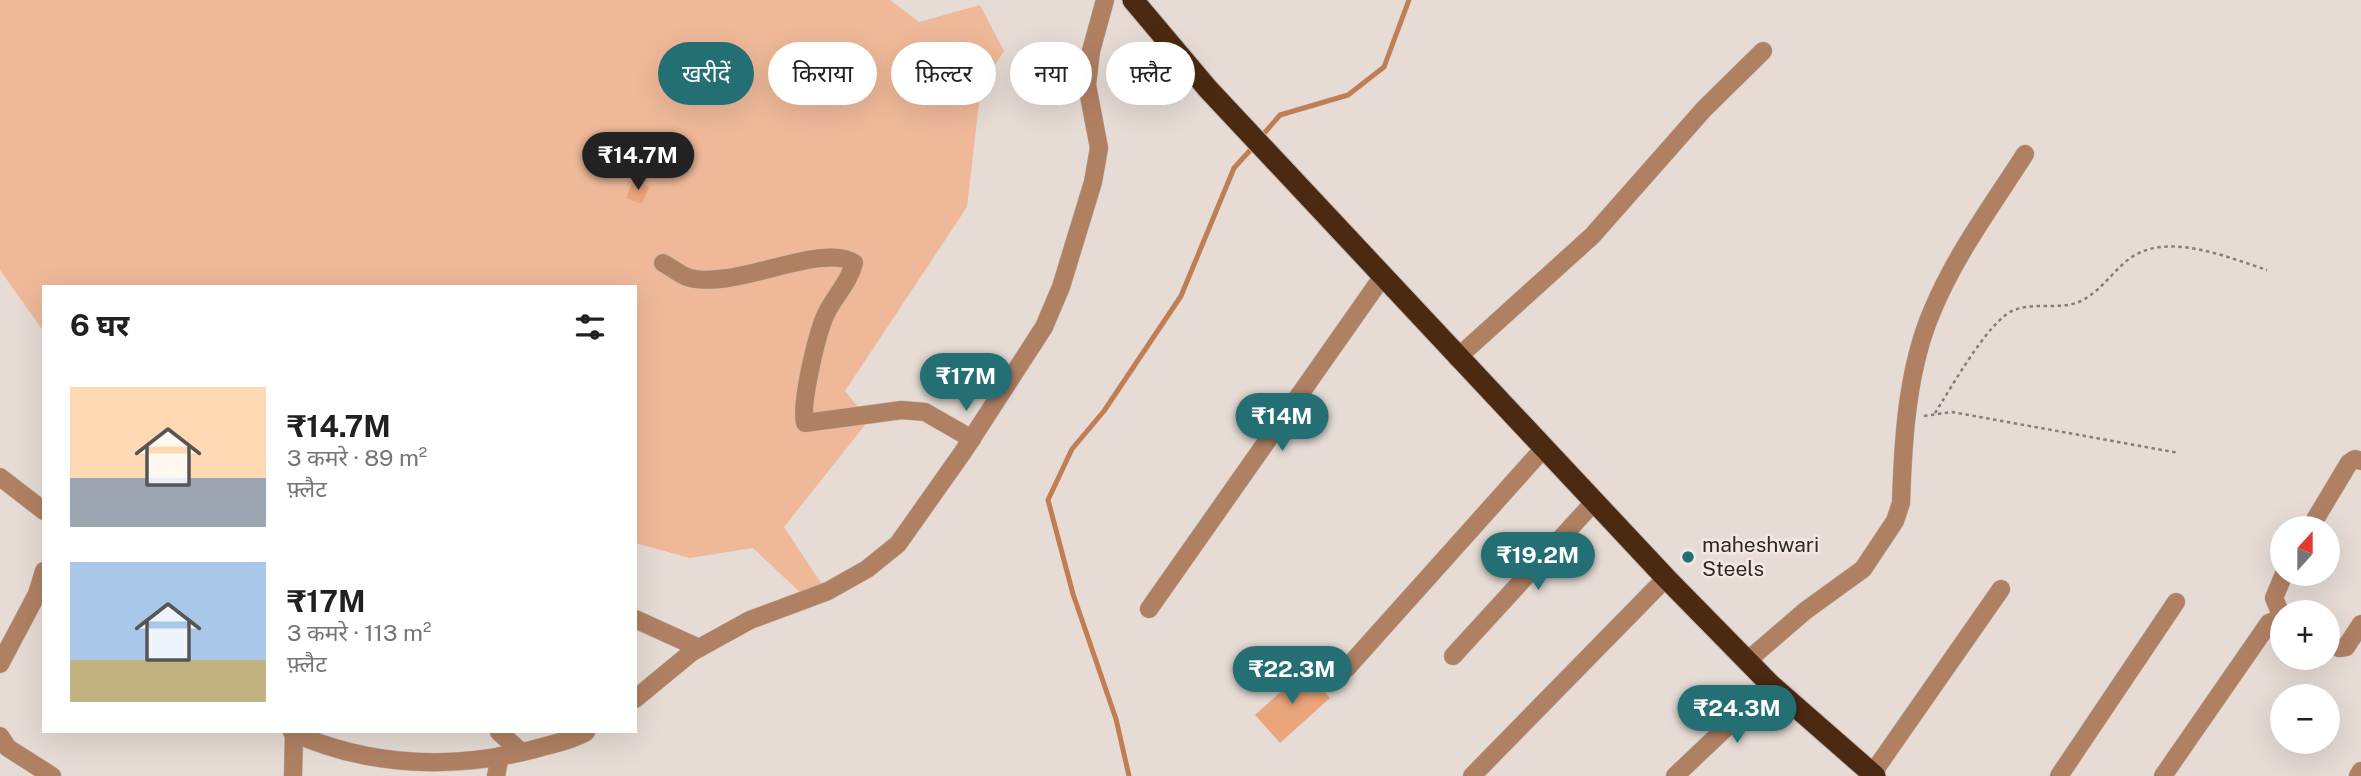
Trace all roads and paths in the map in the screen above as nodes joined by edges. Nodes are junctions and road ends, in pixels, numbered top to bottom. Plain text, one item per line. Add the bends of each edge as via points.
1 (1105, 0) edge
2 (1133, 0) edge
3 (1763, 51) dead end
4 (2025, 154) dead end
5 (663, 263) dead end
6 (2267, 270) dead end
7 (1382, 276) junction
8 (1457, 358) junction
9 (1935, 413) junction
10 (1907, 436) junction
11 (972, 439) junction
12 (1544, 448) junction
13 (2179, 453) dead end
14 (2361, 461) edge
15 (0, 477) edge
16 (1595, 501) junction
17 (42, 508) edge
18 (2318, 516) edge
19 (42, 578) edge
20 (1666, 578) junction
21 (2001, 589) dead end
22 (2176, 602) dead end
23 (1149, 609) dead end
24 (637, 620) edge
25 (2270, 623) edge
26 (2361, 624) edge
27 (699, 648) junction
28 (2340, 648) edge
29 (1453, 656) dead end
30 (1747, 661) junction
31 (0, 664) edge
32 (1346, 669) dead end
33 (1771, 685) junction
34 (637, 697) edge
35 (293, 733) edge
36 (296, 733) edge
37 (500, 733) edge
38 (584, 733) edge
39 (0, 736) edge
40 (521, 752) junction
41 (500, 756) junction
42 (2361, 771) edge
43 (1874, 775) edge
44 (52, 776) edge
45 (293, 776) edge
46 (496, 776) edge
47 (1472, 776) edge
48 (1675, 776) edge
49 (2059, 776) edge
50 (2163, 776) edge
51 (2358, 776) edge

1 - 11 street via 1087,85 1099,148 1093,182 1044,327
2 - 7 highway via 1208,89
3 - 8 street via 1704,109 1592,236
4 - 10 street via 1967,242 1932,310 1913,375
5 - 11 street via 687,277 717,280 807,261 848,259 854,263 852,272 823,320 805,423 902,410 925,412
6 - 9 path via 2189,249 2140,251 2078,303 2012,311 1994,325
7 - 8 highway
7 - 23 street
8 - 12 highway
9 - 10 path via 1924,416
9 - 13 path via 1952,412
10 - 30 street via 1901,503 1863,569
11 - 27 street via 898,544 867,569 828,591 750,620
12 - 16 highway
12 - 32 street
14 - 18 street via 2349,463
15 - 17 street
16 - 20 highway
16 - 29 street
19 - 31 street
20 - 30 highway
20 - 47 street
21 - 43 street
22 - 49 street
24 - 27 street
25 - 50 street
26 - 28 street via 2346,647
27 - 34 street
30 - 33 highway
33 - 43 highway
33 - 48 street
35 - 45 street
36 - 41 street via 333,748 395,762 465,762
37 - 40 street
38 - 40 street
39 - 44 street via 8,748
40 - 41 street
41 - 46 street
42 - 51 street

